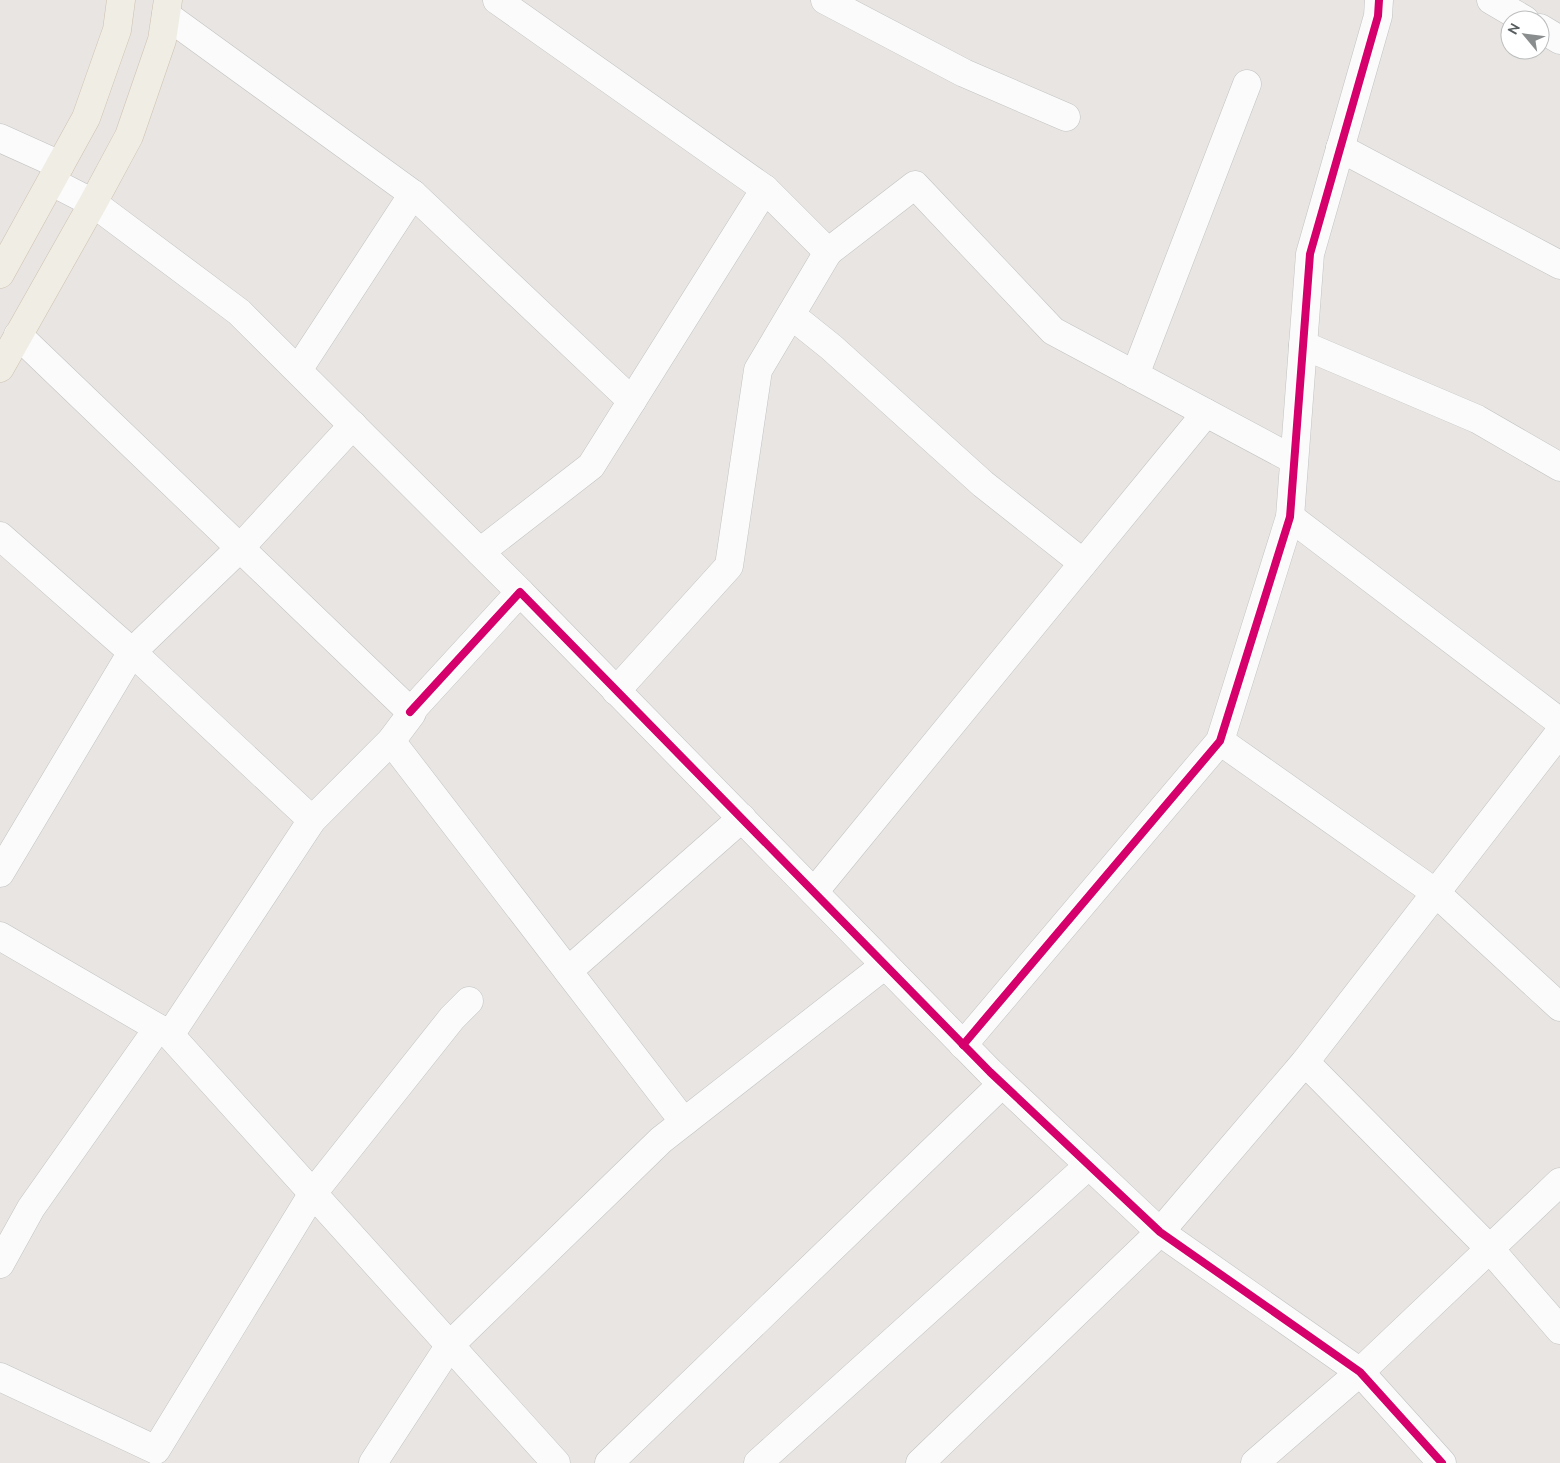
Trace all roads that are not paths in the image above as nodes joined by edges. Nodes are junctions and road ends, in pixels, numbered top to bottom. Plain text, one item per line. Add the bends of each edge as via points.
1 (121, 0) edge
2 (497, 0) edge
3 (825, 0) edge
4 (1379, 0) edge
5 (1491, 0) edge
6 (167, 8) edge
7 (1508, 10) edge
8 (1247, 84) dead end
9 (1066, 116) dead end
10 (0, 138) edge
11 (1340, 148) junction
12 (56, 174) junction
13 (765, 189) junction
14 (413, 194) junction
15 (92, 204) junction
16 (828, 252) junction
17 (1560, 265) edge
18 (0, 274) edge
19 (791, 315) junction
20 (18, 336) junction
21 (1303, 345) junction
22 (0, 368) edge
23 (298, 370) junction
24 (1135, 375) junction
25 (632, 401) junction
26 (1206, 413) junction
27 (353, 425) junction
28 (1294, 460) junction
29 (1560, 467) edge
30 (1290, 517) junction
31 (0, 536) edge
32 (240, 548) junction
33 (480, 552) junction
34 (1083, 563) junction
35 (520, 592) junction
36 (132, 652) junction
37 (616, 691) junction
38 (410, 712) junction
39 (1560, 722) edge
40 (1560, 732) edge
41 (391, 741) junction
42 (1220, 741) junction
43 (742, 818) junction
44 (312, 820) junction
45 (0, 873) edge
46 (814, 892) junction
47 (1436, 893) junction
48 (0, 936) edge
49 (885, 965) junction
50 (568, 971) junction
51 (469, 1001) dead end
52 (1560, 1007) edge
53 (164, 1031) junction
54 (963, 1045) junction
55 (1306, 1062) junction
56 (1002, 1084) junction
57 (684, 1122) junction
58 (1089, 1165) junction
59 (1560, 1182) edge
60 (313, 1193) junction
61 (1160, 1232) junction
62 (1489, 1248) junction
63 (0, 1264) edge
64 (1560, 1330) edge
65 (450, 1345) junction
66 (1360, 1372) junction
67 (0, 1377) edge
68 (373, 1463) edge
69 (556, 1463) edge
70 (609, 1463) edge
71 (758, 1463) edge
72 (920, 1463) edge
73 (1255, 1463) edge
74 (1442, 1463) edge

1 - 12 main road via 117,30 86,118
2 - 13 street
3 - 9 street via 964,73
4 - 11 street via 1378,16
5 - 7 street
6 - 14 street
6 - 15 main road via 162,40 128,136
8 - 24 street
10 - 12 street
11 - 17 street
11 - 21 street via 1310,254
12 - 15 street
12 - 18 main road
13 - 16 street
13 - 25 street
14 - 23 street
14 - 25 street
15 - 20 main road
15 - 23 street via 239,312
16 - 19 street
16 - 24 street via 915,185 1053,331
19 - 34 street via 983,484
19 - 37 street via 758,370 729,566
20 - 22 main road
20 - 32 street
21 - 28 street
21 - 29 street via 1477,419
23 - 27 street
24 - 26 street
25 - 33 street via 591,466
26 - 28 street
26 - 34 street
27 - 32 street
27 - 33 street
28 - 30 street
30 - 39 street
30 - 42 street
31 - 36 street
32 - 36 street
32 - 38 street
33 - 35 street
34 - 46 street
35 - 37 street
35 - 38 street
36 - 44 street
36 - 45 street
37 - 43 street
38 - 41 street
40 - 47 street
41 - 44 street
41 - 50 street
42 - 47 street
42 - 54 street
43 - 46 street
43 - 50 street
44 - 53 street
46 - 49 street
47 - 52 street
47 - 55 street
48 - 53 street
49 - 54 street
49 - 57 street
50 - 57 street
51 - 60 street
53 - 60 street
53 - 63 street via 31,1208
54 - 56 street
55 - 61 street
55 - 62 street
56 - 58 street
56 - 70 street
57 - 65 street via 661,1140
58 - 61 street
58 - 71 street
59 - 62 street
60 - 65 street
60 - 67 street via 156,1450
61 - 66 street
61 - 72 street
62 - 64 street
62 - 66 street
65 - 68 street
65 - 69 street
66 - 73 street
66 - 74 street

